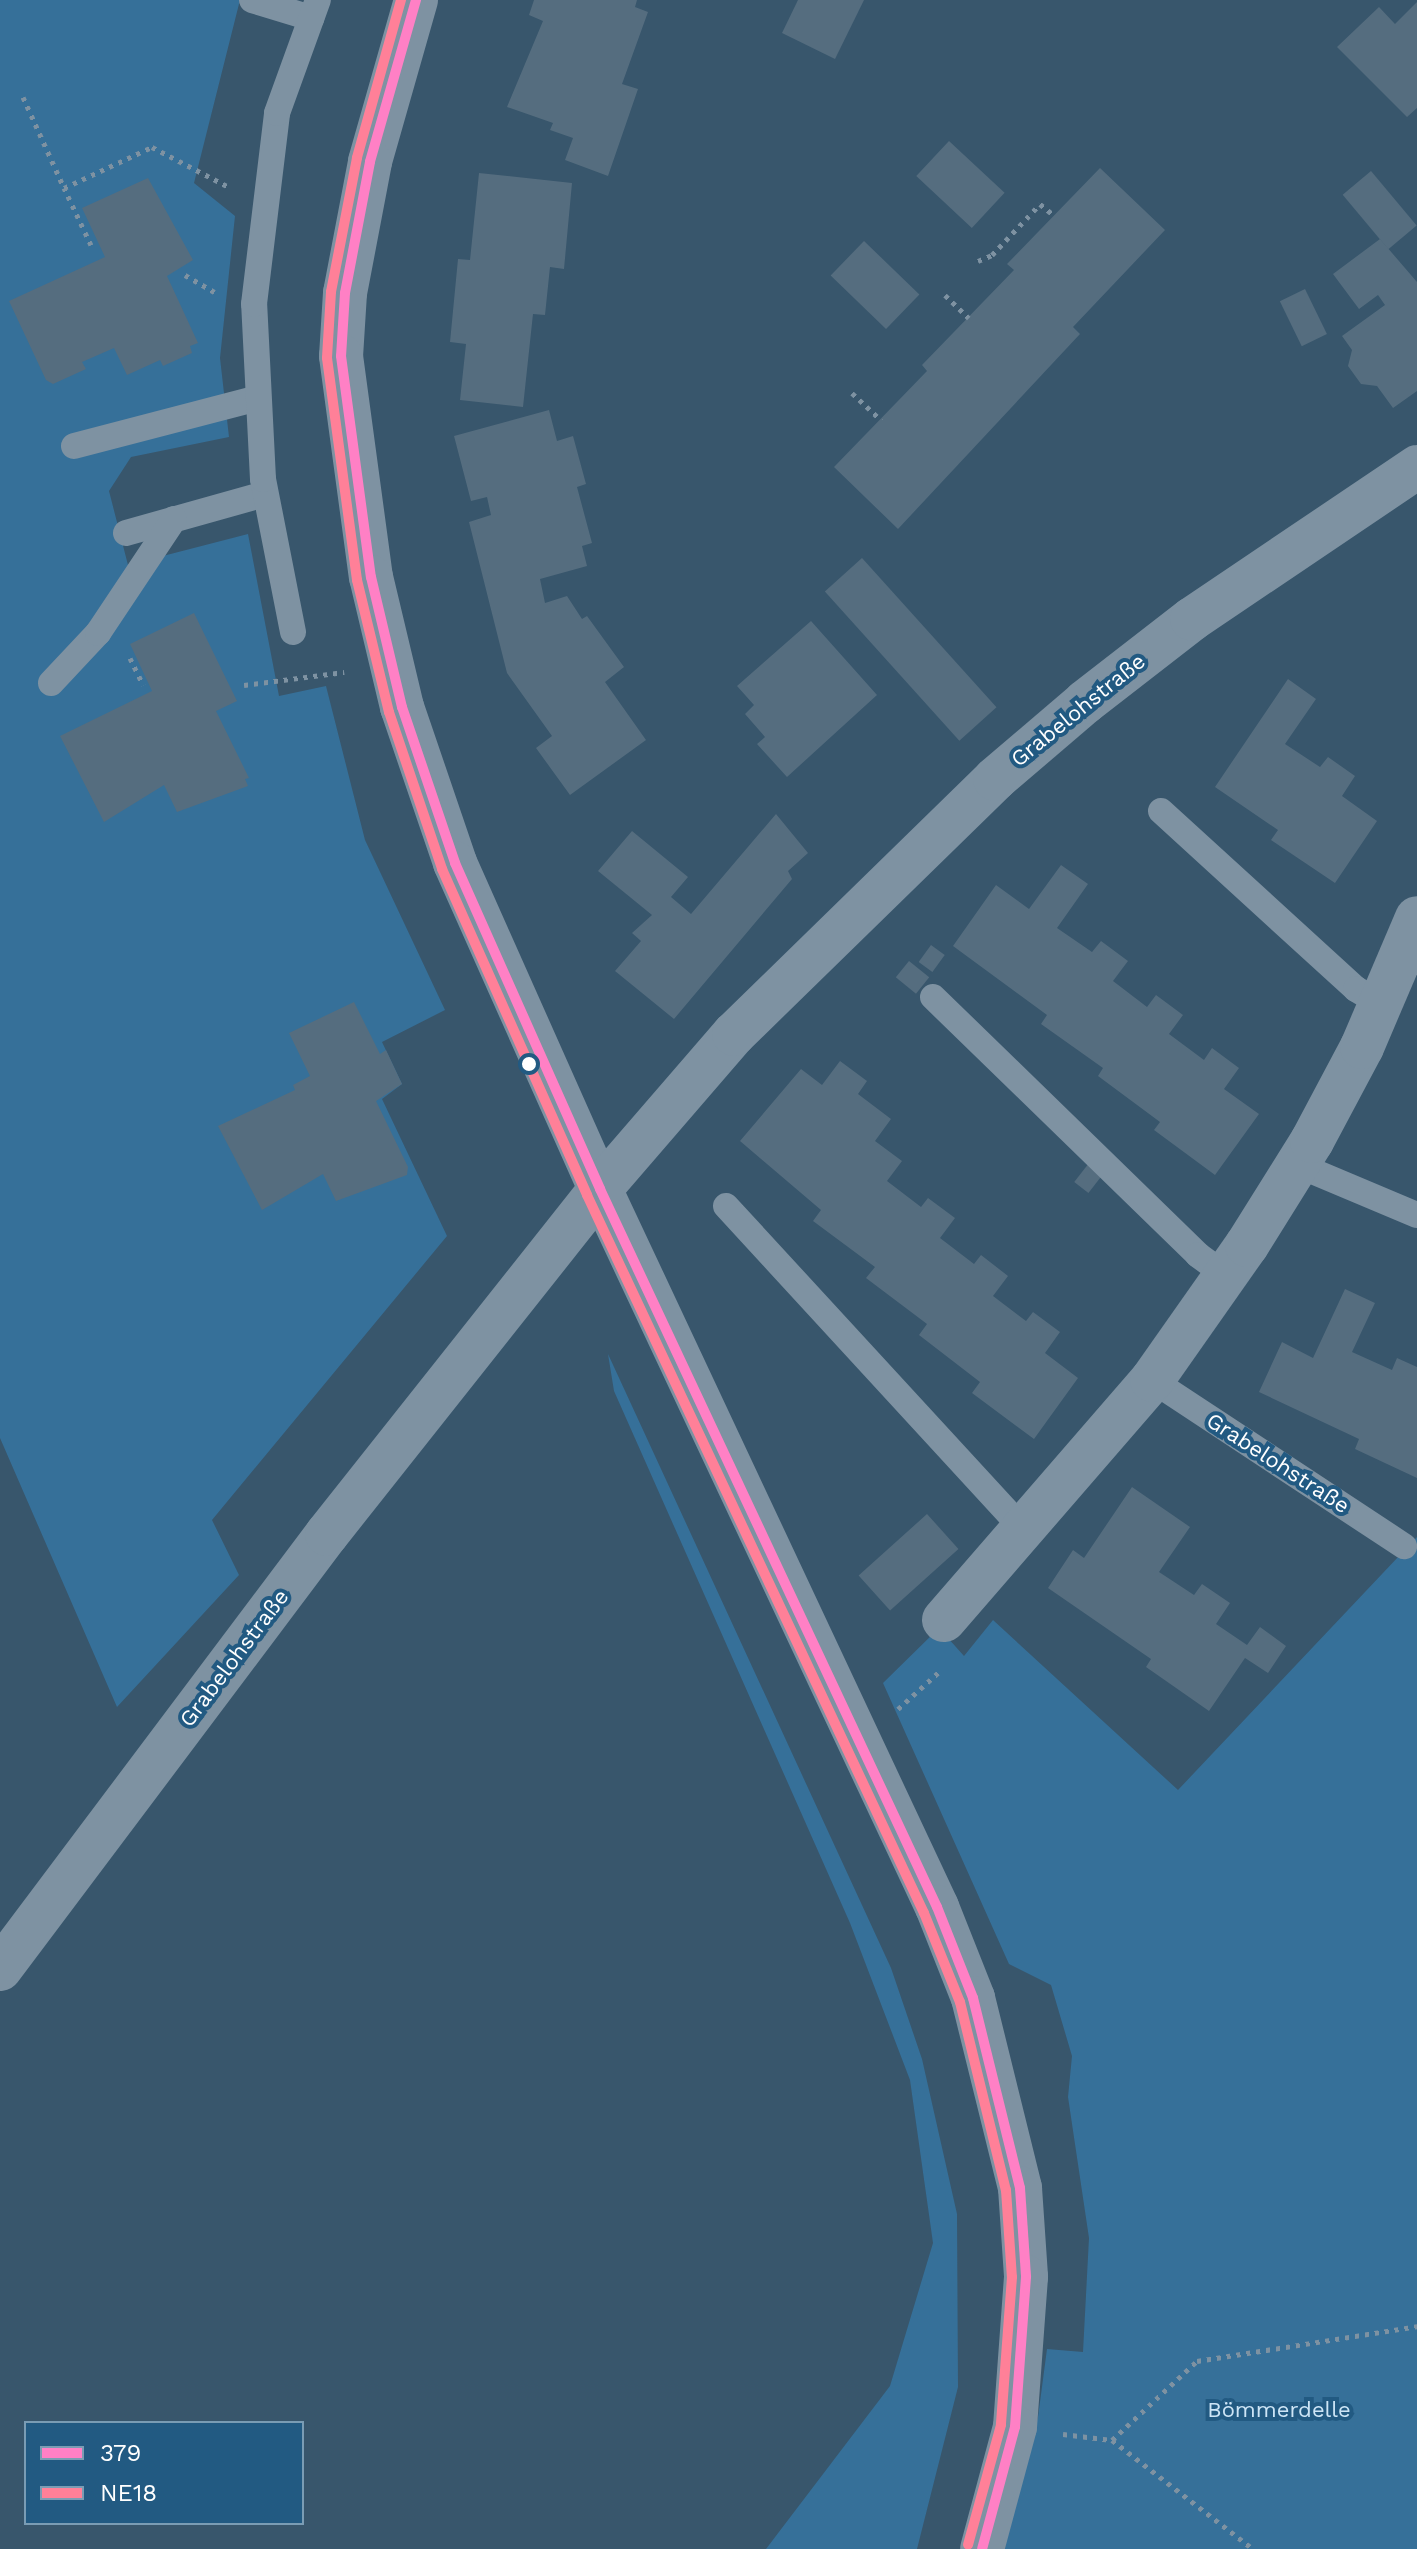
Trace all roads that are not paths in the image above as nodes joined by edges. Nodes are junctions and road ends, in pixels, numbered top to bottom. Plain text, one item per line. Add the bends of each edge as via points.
1 (252, 0) edge
2 (416, 0) edge
3 (314, 9) edge
4 (255, 399) junction
5 (74, 446) dead end
6 (1416, 471) edge
7 (265, 494) junction
8 (174, 519) junction
9 (126, 533) dead end
10 (293, 632) dead end
11 (51, 683) dead end
12 (1161, 811) dead end
13 (1417, 918) edge
14 (933, 997) dead end
15 (1383, 1005) junction
16 (1298, 1165) junction
17 (600, 1189) junction
18 (726, 1206) dead end
19 (1417, 1215) edge
20 (1226, 1275) junction
21 (1152, 1380) junction
22 (1024, 1530) junction
23 (1404, 1546) dead end
24 (944, 1620) dead end
25 (0, 1969) edge
26 (982, 2549) edge

1 - 3 lane
2 - 17 street via 370,162 345,293 341,356 353,473 371,577 425,784
3 - 4 lane via 277,113 254,304
4 - 5 lane
4 - 7 lane
6 - 17 street, Grabelohstraße via 1192,619 995,779 734,1034
7 - 8 lane
7 - 10 lane
8 - 9 lane
8 - 11 lane via 98,633
12 - 15 lane via 1356,989
13 - 15 street
14 - 20 lane via 1198,1255
15 - 16 street
16 - 19 lane
16 - 20 street
17 - 25 street, Grabelohstraße via 327,1534
17 - 26 street via 937,1907 973,1998 1020,2188 1026,2277 1015,2427
18 - 22 lane
20 - 21 street
21 - 22 street
21 - 23 lane, Grabelohstraße
22 - 24 street

